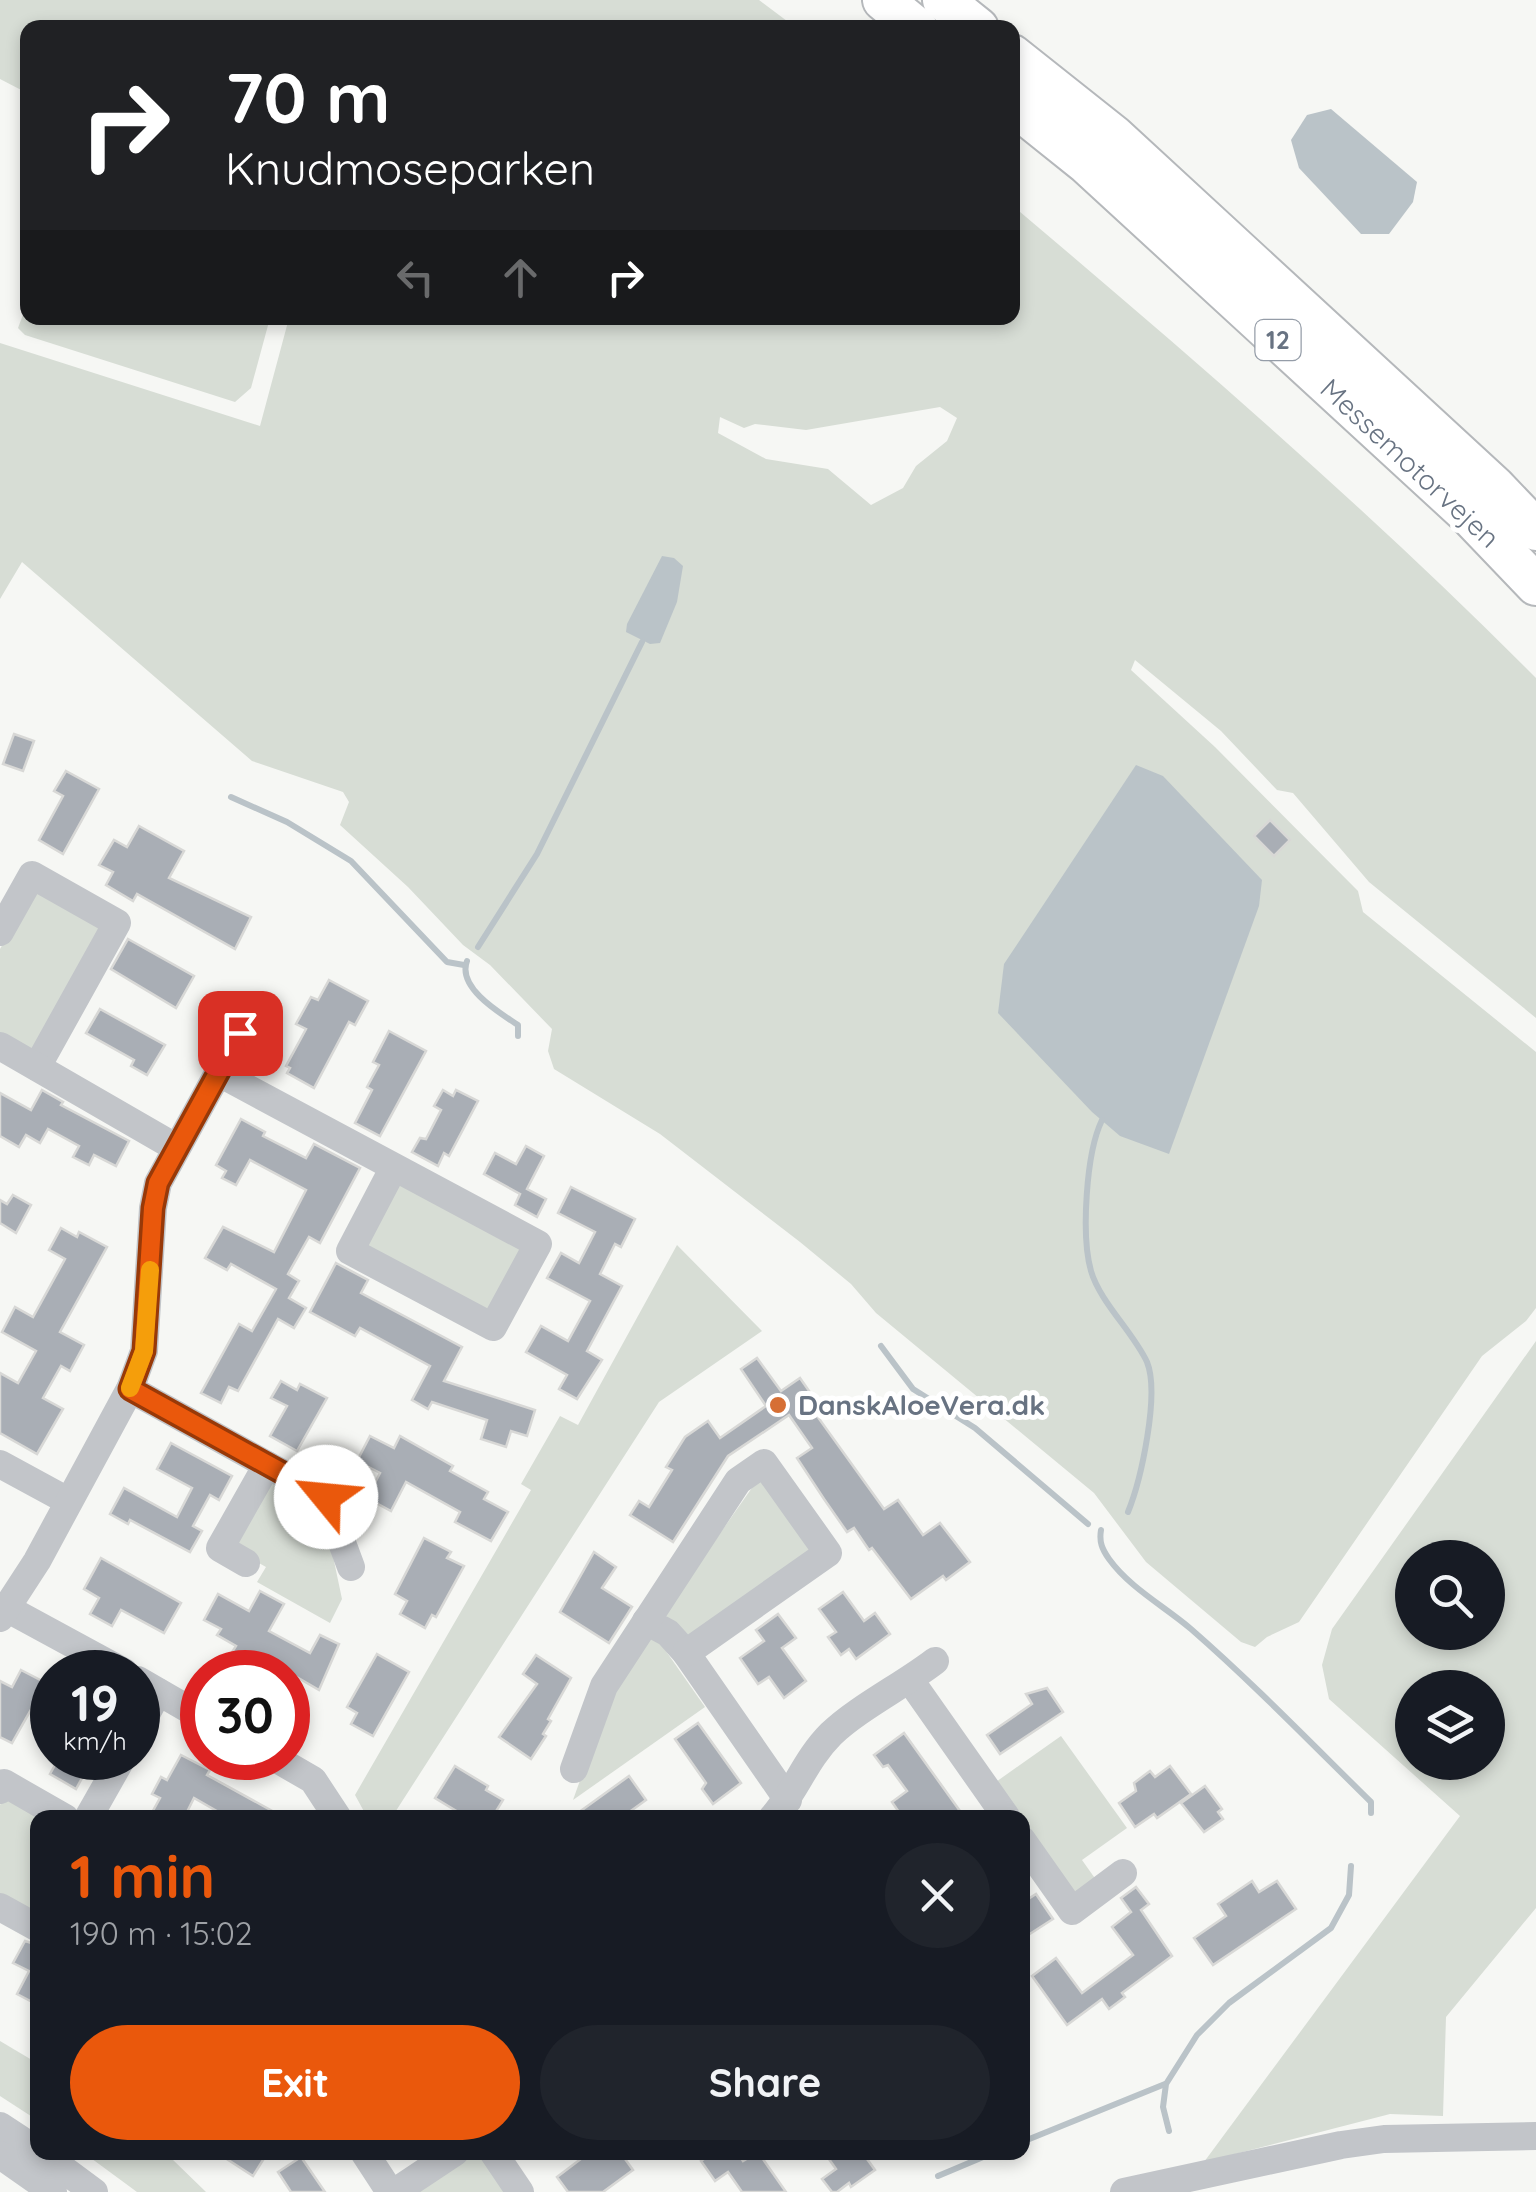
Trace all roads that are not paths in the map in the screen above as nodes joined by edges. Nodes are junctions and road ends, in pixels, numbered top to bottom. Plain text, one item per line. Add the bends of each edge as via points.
1 (883, 0) edge
2 (943, 0) edge
3 (907, 20) edge
4 (968, 20) edge
5 (1020, 61) edge
6 (1020, 111) edge
7 (1536, 530) edge
8 (1536, 585) edge
9 (0, 932) edge
10 (240, 1033) dead end
11 (0, 1046) edge
12 (37, 1067) junction
13 (219, 1073) junction
14 (176, 1147) junction
15 (394, 1167) junction
16 (130, 1389) junction
17 (0, 1464) edge
18 (266, 1465) junction
19 (68, 1500) junction
20 (246, 1563) dead end
21 (351, 1567) dead end
22 (4, 1614) edge
23 (646, 1621) junction
24 (78, 1650) edge
25 (686, 1653) junction
26 (936, 1661) dead end
27 (910, 1680) junction
28 (574, 1769) dead end
29 (310, 1779) edge
30 (110, 1780) edge
31 (0, 1790) edge
32 (780, 1809) edge
33 (51, 1810) edge
34 (93, 1810) edge
35 (333, 1810) edge
36 (1001, 1810) edge
37 (1030, 1851) edge
38 (1123, 1873) dead end
39 (0, 1906) edge
40 (30, 1923) edge
41 (0, 2126) edge
42 (1536, 2136) edge
43 (30, 2146) edge
44 (0, 2155) edge
45 (50, 2160) edge
46 (370, 2160) edge
47 (443, 2160) edge
48 (498, 2160) edge
49 (53, 2192) edge
50 (94, 2192) edge
51 (393, 2192) edge
52 (520, 2192) edge
53 (1124, 2192) edge

1 - 3 highway
2 - 4 highway
5 - 7 highway, Messemotorvejen / 12 via 1114,136
6 - 8 highway, Messemotorvejen / 12 via 1132,204
9 - 12 street via 32,875 117,923
10 - 13 street
11 - 12 street
12 - 14 street
13 - 14 street
13 - 15 street
14 - 16 street via 153,1208 144,1351
15 - 15 street via 538,1244 493,1327 350,1250
16 - 18 street
16 - 19 street
17 - 19 street
18 - 20 street via 220,1548
18 - 21 street via 326,1497
19 - 22 street
22 - 24 street
23 - 25 street
23 - 25 street via 738,1480 764,1463 828,1553
23 - 28 street via 604,1686
25 - 32 street
26 - 27 street
27 - 32 street via 834,1730 806,1761
27 - 36 street
29 - 35 street
30 - 34 street
31 - 33 street via 4,1783
37 - 38 street via 1072,1911
39 - 40 street
41 - 43 street
42 - 53 street via 1384,2139
44 - 49 street
45 - 50 street
46 - 51 street
47 - 51 street
48 - 52 street

